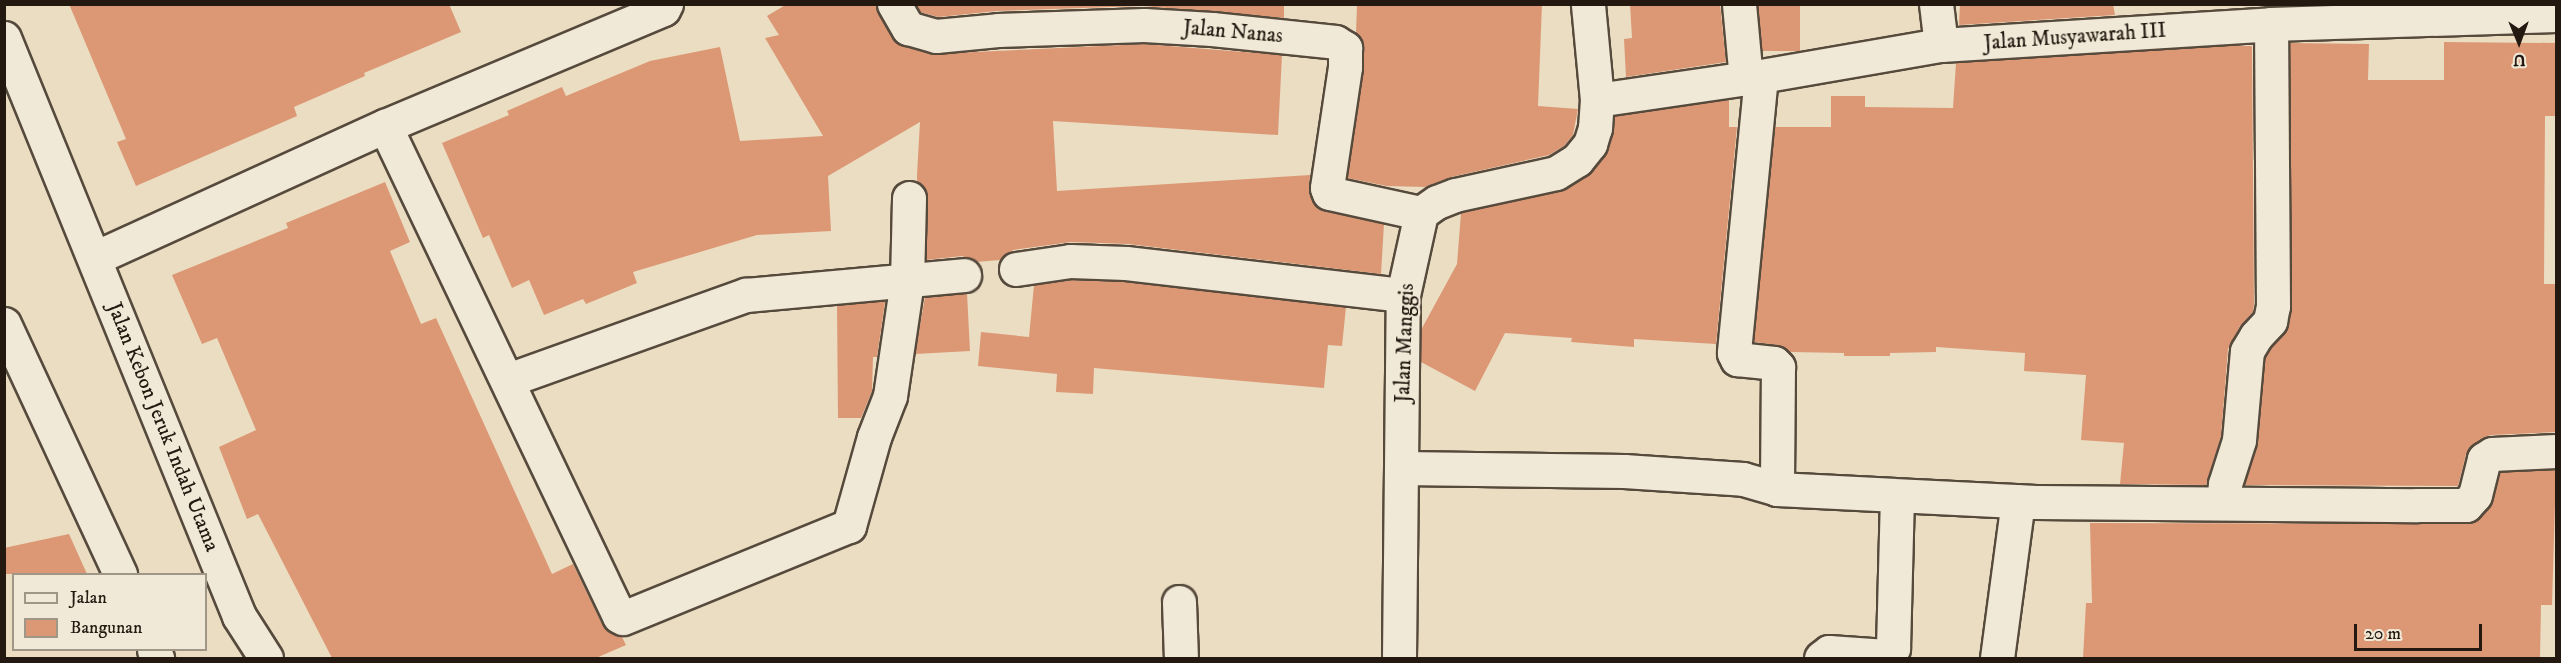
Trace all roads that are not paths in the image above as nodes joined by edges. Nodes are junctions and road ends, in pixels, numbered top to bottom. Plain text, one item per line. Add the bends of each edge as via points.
1 (666, 4) edge
2 (894, 4) edge
3 (1588, 4) edge
4 (1739, 4) edge
5 (1936, 4) edge
6 (2556, 15) edge
7 (2271, 24) junction
8 (4, 38) edge
9 (1941, 45) junction
10 (1753, 78) junction
11 (1597, 100) junction
12 (385, 126) junction
13 (909, 198) dead end
14 (1421, 213) junction
15 (95, 258) junction
16 (1016, 269) dead end
17 (964, 275) dead end
18 (908, 281) junction
19 (1403, 295) junction
20 (4, 324) edge
21 (508, 380) junction
22 (2556, 451) edge
23 (1401, 468) junction
24 (1777, 489) junction
25 (1897, 496) junction
26 (2018, 501) junction
27 (2223, 503) junction
28 (120, 573) edge
29 (1179, 602) dead end
30 (266, 658) edge
31 (1180, 658) edge
32 (1399, 658) edge
33 (1821, 658) edge
34 (1997, 658) edge

1 - 12 street via 663,9
2 - 14 street, Jalan Nanas via 908,28 936,36 1144,25 1335,42 1345,48 1345,67 1329,193
3 - 11 street
4 - 10 street
5 - 9 street
6 - 7 street, Jalan Musyawarah III
7 - 9 street, Jalan Musyawarah III
7 - 27 street via 2273,306 2270,321 2247,351 2239,440
8 - 15 street, Jalan Kebon Jeruk Indah Utama
9 - 10 street, Jalan Musyawarah III
10 - 11 street, Jalan Musyawarah III
10 - 24 street via 1734,353 1737,359 1774,363 1778,367
11 - 14 street via 1590,144 1577,160 1556,173 1455,195
12 - 15 street
12 - 21 street
13 - 18 street
14 - 19 street, Jalan Manggis
15 - 30 street, Jalan Kebon Jeruk Indah Utama via 239,616
16 - 19 street via 1070,261 1126,263
17 - 18 street
18 - 21 street via 737,297
18 - 21 street via 890,396 849,526 623,618
19 - 23 street, Jalan Manggis
20 - 28 street
22 - 27 street via 2492,454 2484,459 2475,495 2466,505
23 - 24 street via 1624,471 1743,479
23 - 32 street, Jalan Manggis
24 - 25 street
25 - 26 street
25 - 33 street via 1893,648 1886,656 1829,652
26 - 27 street
26 - 34 street
29 - 31 street

